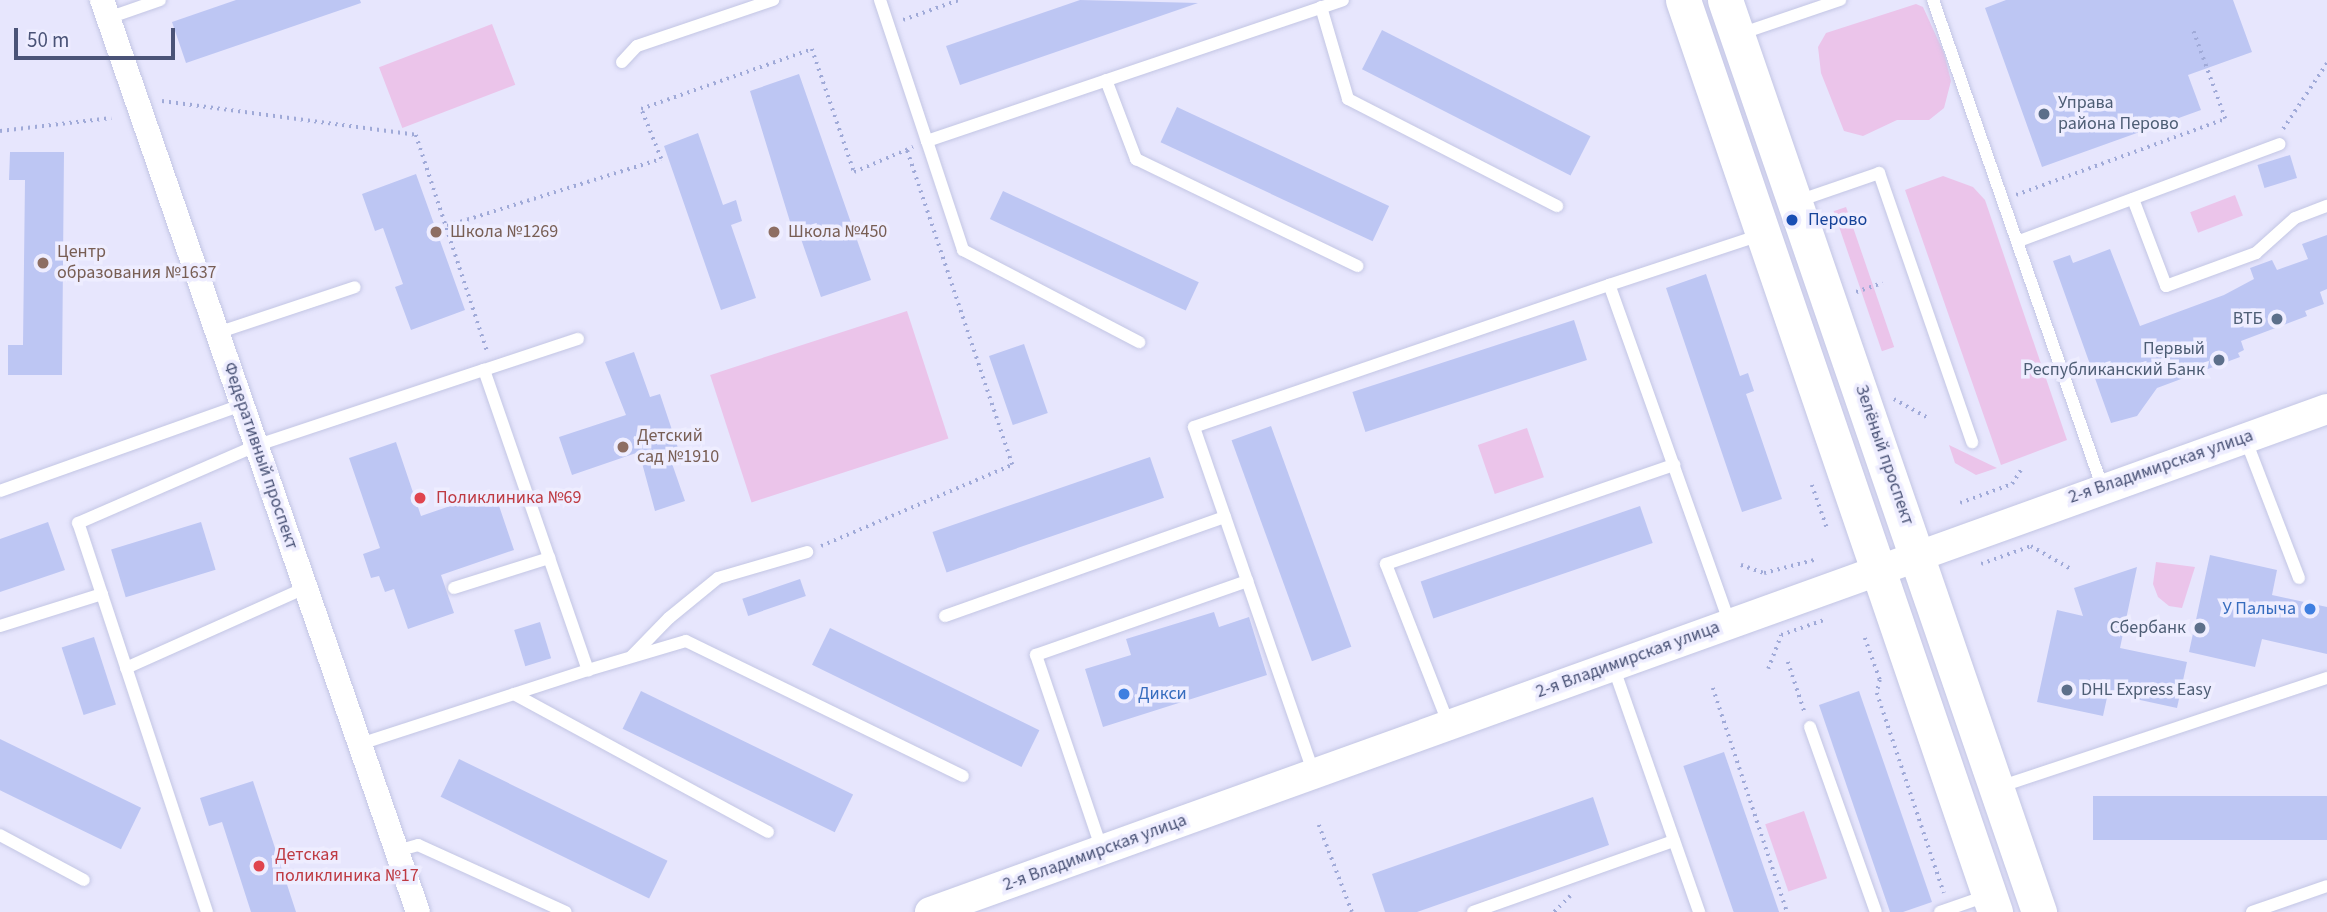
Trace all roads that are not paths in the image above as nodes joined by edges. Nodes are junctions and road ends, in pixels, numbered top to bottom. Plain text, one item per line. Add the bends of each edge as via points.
1 (160, 0) edge
2 (773, 0) edge
3 (880, 0) edge
4 (1343, 0) edge
5 (1683, 0) edge
6 (1725, 0) edge
7 (1840, 0) edge
8 (1933, 0) edge
9 (1321, 8) junction
10 (105, 9) edge
11 (1737, 35) junction
12 (622, 62) dead end
13 (1106, 80) junction
14 (927, 141) junction
15 (2280, 144) road end
16 (2133, 199) junction
17 (1795, 202) junction
18 (1556, 206) dead end
19 (2327, 206) edge
20 (1765, 233) junction
21 (2019, 241) junction
22 (1357, 266) dead end
23 (1609, 285) junction
24 (355, 287) dead end
25 (217, 333) junction
26 (578, 339) dead end
27 (1139, 342) dead end
28 (488, 368) junction
29 (242, 405) junction
30 (2327, 409) edge
31 (2245, 437) junction
32 (1972, 442) dead end
33 (255, 446) junction
34 (1674, 465) junction
35 (2102, 486) junction
36 (0, 491) edge
37 (1225, 517) junction
38 (807, 552) road end
39 (1919, 554) junction
40 (549, 558) junction
41 (1879, 570) junction
42 (2299, 578) dead end
43 (1247, 581) junction
44 (305, 587) junction
45 (454, 588) dead end
46 (102, 594) junction
47 (945, 616) dead end
48 (1730, 624) junction
49 (0, 625) edge
50 (632, 656) junction
51 (1613, 666) junction
52 (126, 667) junction
53 (589, 670) junction
54 (2327, 678) edge
55 (514, 694) junction
56 (1449, 725) junction
57 (1810, 727) road end
58 (360, 744) junction
59 (1314, 774) junction
60 (963, 776) dead end
61 (1996, 788) junction
62 (768, 832) dead end
63 (0, 835) edge
64 (1674, 841) junction
65 (1102, 850) junction
66 (397, 851) junction
67 (84, 880) dead end
68 (2327, 886) edge
69 (1992, 903) edge
70 (1945, 910) edge
71 (207, 912) edge
72 (418, 912) edge
73 (566, 912) edge
74 (930, 912) edge
75 (1473, 912) edge
76 (1699, 912) edge
77 (1876, 912) edge
78 (2039, 912) edge
79 (2252, 912) edge

1 - 10 lane
2 - 12 lane via 637,46
3 - 14 lane
4 - 9 lane
5 - 20 main road
6 - 11 main road, Зелёный проспект
7 - 11 lane
8 - 21 lane
9 - 13 lane
9 - 18 lane via 1348,99
10 - 25 street, Федеративный проспект
11 - 17 main road, Зелёный проспект
13 - 14 lane
13 - 22 lane via 1136,159
14 - 27 lane via 963,250
15 - 16 lane
16 - 19 lane via 2166,286 2256,253 2295,218
16 - 21 lane
17 - 32 lane via 1879,173
17 - 39 main road, Зелёный проспект
20 - 23 lane
20 - 41 main road
21 - 35 lane
23 - 34 lane
23 - 37 lane via 1194,427
24 - 25 lane
25 - 29 street, Федеративный проспект
26 - 28 lane
28 - 33 lane
28 - 40 lane
29 - 33 street, Федеративный проспект
29 - 36 lane
30 - 31 street, 2-я Владимирская улица
31 - 35 street, 2-я Владимирская улица
31 - 42 lane
33 - 44 street, Федеративный проспект
33 - 46 lane via 78,523
34 - 48 lane
34 - 56 lane via 1386,564
35 - 39 street, 2-я Владимирская улица
37 - 43 lane
37 - 47 lane
38 - 50 lane via 718,578
39 - 41 street, 2-я Владимирская улица
39 - 61 main road, Зелёный проспект
40 - 45 lane
40 - 53 lane
41 - 48 street, 2-я Владимирская улица
41 - 69 main road
43 - 59 lane
43 - 65 lane via 1035,655
44 - 52 lane
44 - 58 street, Федеративный проспект
46 - 49 lane
46 - 52 lane
48 - 51 street, 2-я Владимирская улица
50 - 53 lane
50 - 60 lane via 686,641
51 - 56 street, 2-я Владимирская улица
51 - 64 lane
52 - 71 lane
53 - 55 lane
54 - 61 lane
55 - 58 lane
55 - 62 lane
56 - 59 street, 2-я Владимирская улица
57 - 77 lane
58 - 66 street, Федеративный проспект
59 - 65 street, 2-я Владимирская улица
61 - 78 main road, Зелёный проспект
63 - 67 lane
64 - 75 lane
64 - 76 lane
65 - 74 street, 2-я Владимирская улица
66 - 72 street, Федеративный проспект
66 - 73 lane via 418,845
68 - 79 lane
69 - 70 lane

